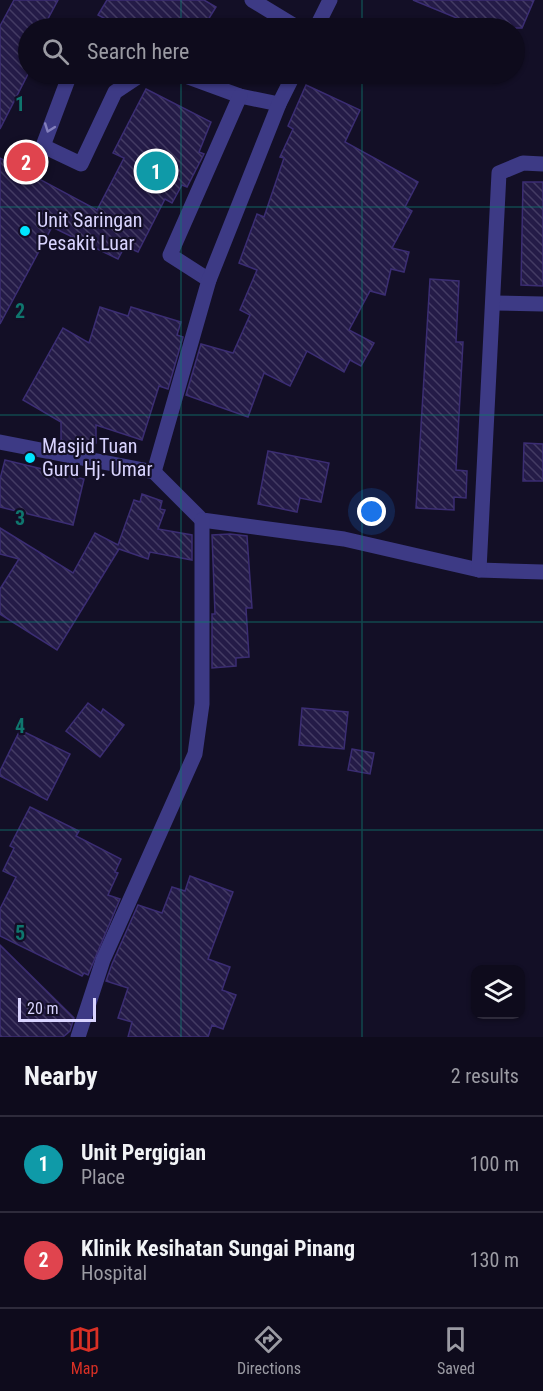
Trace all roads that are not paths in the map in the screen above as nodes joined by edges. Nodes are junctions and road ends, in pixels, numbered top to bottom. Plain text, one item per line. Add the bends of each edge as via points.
1 (252, 0) edge
2 (330, 0) edge
3 (282, 18) edge
4 (321, 18) edge
5 (66, 84) edge
6 (128, 84) edge
7 (207, 84) edge
8 (289, 84) edge
9 (240, 96) junction
10 (279, 104) junction
11 (543, 164) edge
12 (209, 280) junction
13 (493, 303) junction
14 (543, 304) edge
15 (0, 442) edge
16 (154, 472) junction
17 (202, 520) junction
18 (479, 570) junction
19 (543, 572) edge
20 (78, 1037) edge

1 - 3 street
2 - 4 street
5 -> 6 street via 43,146 81,164 116,92
7 - 9 street
8 - 10 street
9 - 10 street
9 - 12 street via 170,255
10 - 12 street
11 - 13 street via 523,163 499,173
12 - 16 street
13 - 14 street
13 - 18 street
15 - 16 street
16 - 17 street
17 - 18 street via 344,539
17 - 20 street via 202,704 195,754 103,960
18 - 19 street

